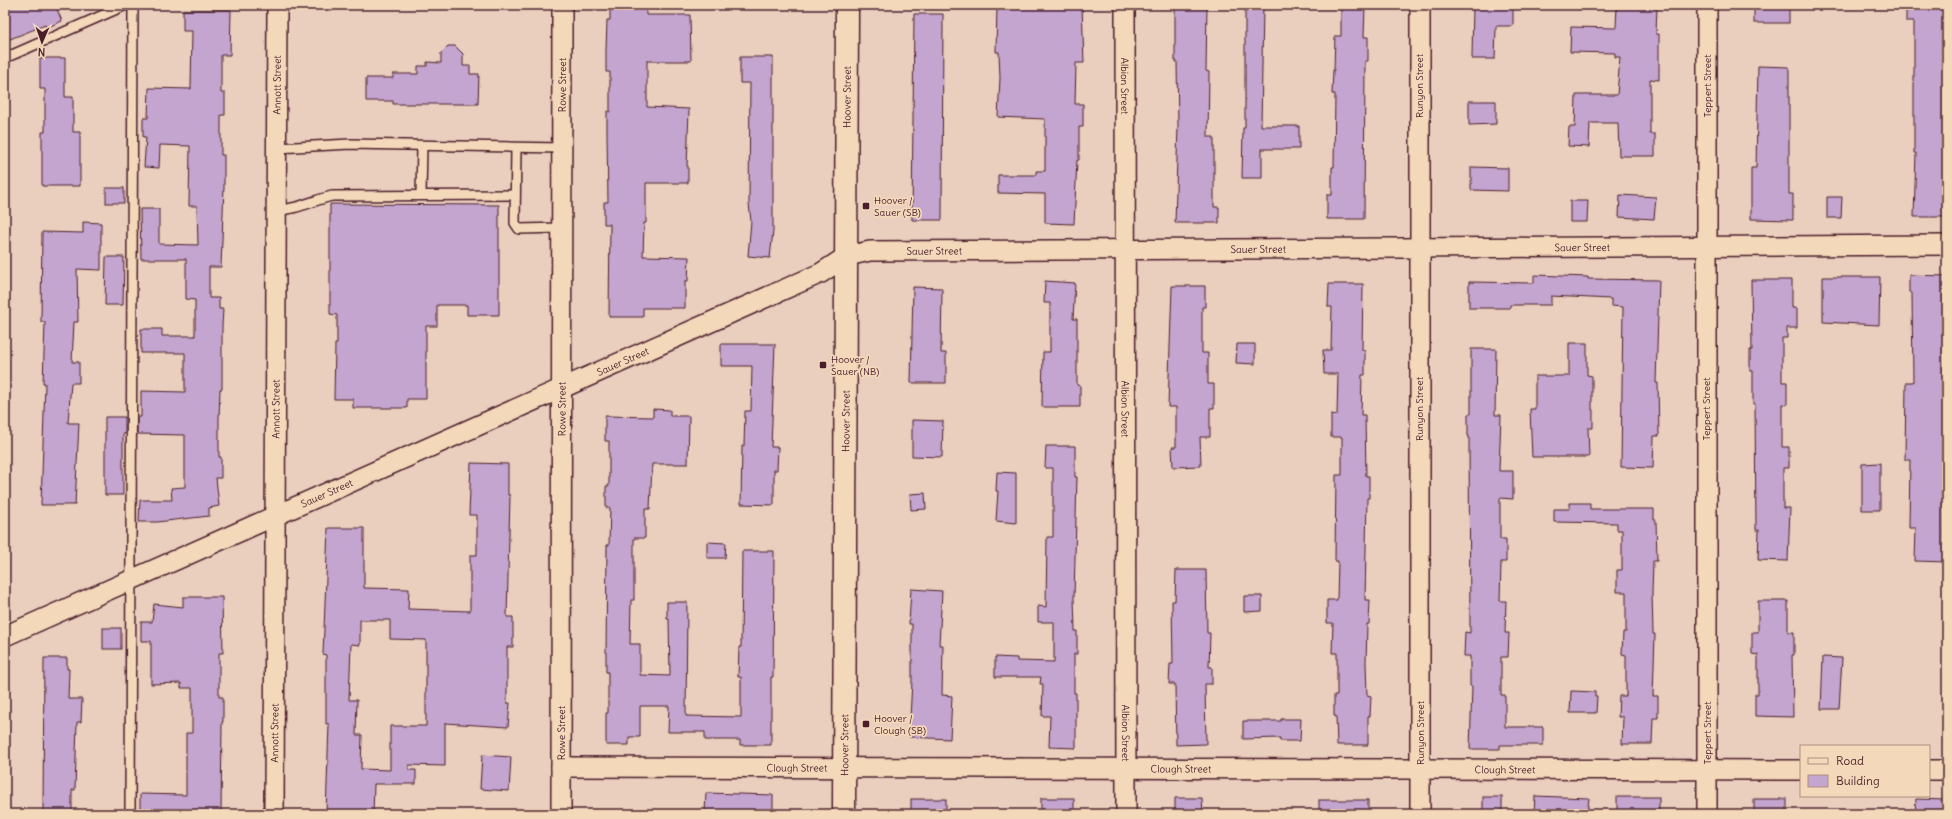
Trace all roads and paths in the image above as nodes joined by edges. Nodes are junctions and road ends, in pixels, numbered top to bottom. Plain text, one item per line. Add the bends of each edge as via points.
1 (126, 5) edge
2 (133, 5) edge
3 (277, 5) edge
4 (562, 5) edge
5 (847, 5) edge
6 (1125, 5) edge
7 (1420, 5) edge
8 (1707, 5) edge
9 (5, 58) edge
10 (422, 146) junction
11 (277, 148) junction
12 (516, 148) junction
13 (562, 148) junction
14 (515, 194) junction
15 (421, 195) junction
16 (276, 210) junction
17 (562, 228) junction
18 (1947, 245) edge
19 (1706, 246) junction
20 (1419, 248) junction
21 (1124, 250) junction
22 (847, 256) junction
23 (562, 388) junction
24 (276, 515) junction
25 (132, 580) junction
26 (5, 636) edge
27 (561, 767) junction
28 (844, 769) junction
29 (1126, 770) junction
30 (1707, 770) junction
31 (1800, 770) edge
32 (1930, 770) edge
33 (1947, 770) edge
34 (1420, 771) junction
35 (130, 814) edge
36 (274, 814) edge
37 (561, 814) edge
38 (844, 814) edge
39 (1126, 814) edge
40 (1420, 814) edge
41 (1707, 814) edge

1 - 9 lane
2 - 25 lane
3 - 11 street, Annott Street
4 - 13 street, Rowe Street
5 - 22 main road, Hoover Street
6 - 21 street, Albion Street
7 - 20 street, Runyon Street
8 - 19 street, Teppert Street
10 - 11 lane via 350,144
10 - 12 lane
10 - 15 lane
11 - 16 street, Annott Street
12 - 13 lane
12 - 14 lane
13 - 17 street, Rowe Street
14 - 15 lane
14 - 17 lane via 515,223 519,229
15 - 16 lane via 332,196 314,200 307,206
16 - 24 street, Annott Street
17 - 23 street, Rowe Street
18 - 19 street, Sauer Street
19 - 20 street, Sauer Street
19 - 30 street, Teppert Street
20 - 21 street, Sauer Street
20 - 34 street, Runyon Street
21 - 22 street, Sauer Street via 870,251
21 - 29 street, Albion Street
22 - 23 street, Sauer Street via 821,273
22 - 28 main road, Hoover Street
23 - 24 street, Sauer Street
23 - 27 street, Rowe Street
24 - 25 street, Sauer Street
24 - 36 street, Annott Street
25 - 26 street, Sauer Street
25 - 35 lane
27 - 28 street, Clough Street
27 - 37 street, Rowe Street
28 - 29 street, Clough Street
28 - 38 main road, Hoover Street
29 - 34 street, Clough Street
29 - 39 street, Albion Street
30 - 31 street, Clough Street
30 - 34 street, Clough Street
30 - 41 street, Teppert Street
32 - 33 street
34 - 40 street, Runyon Street

